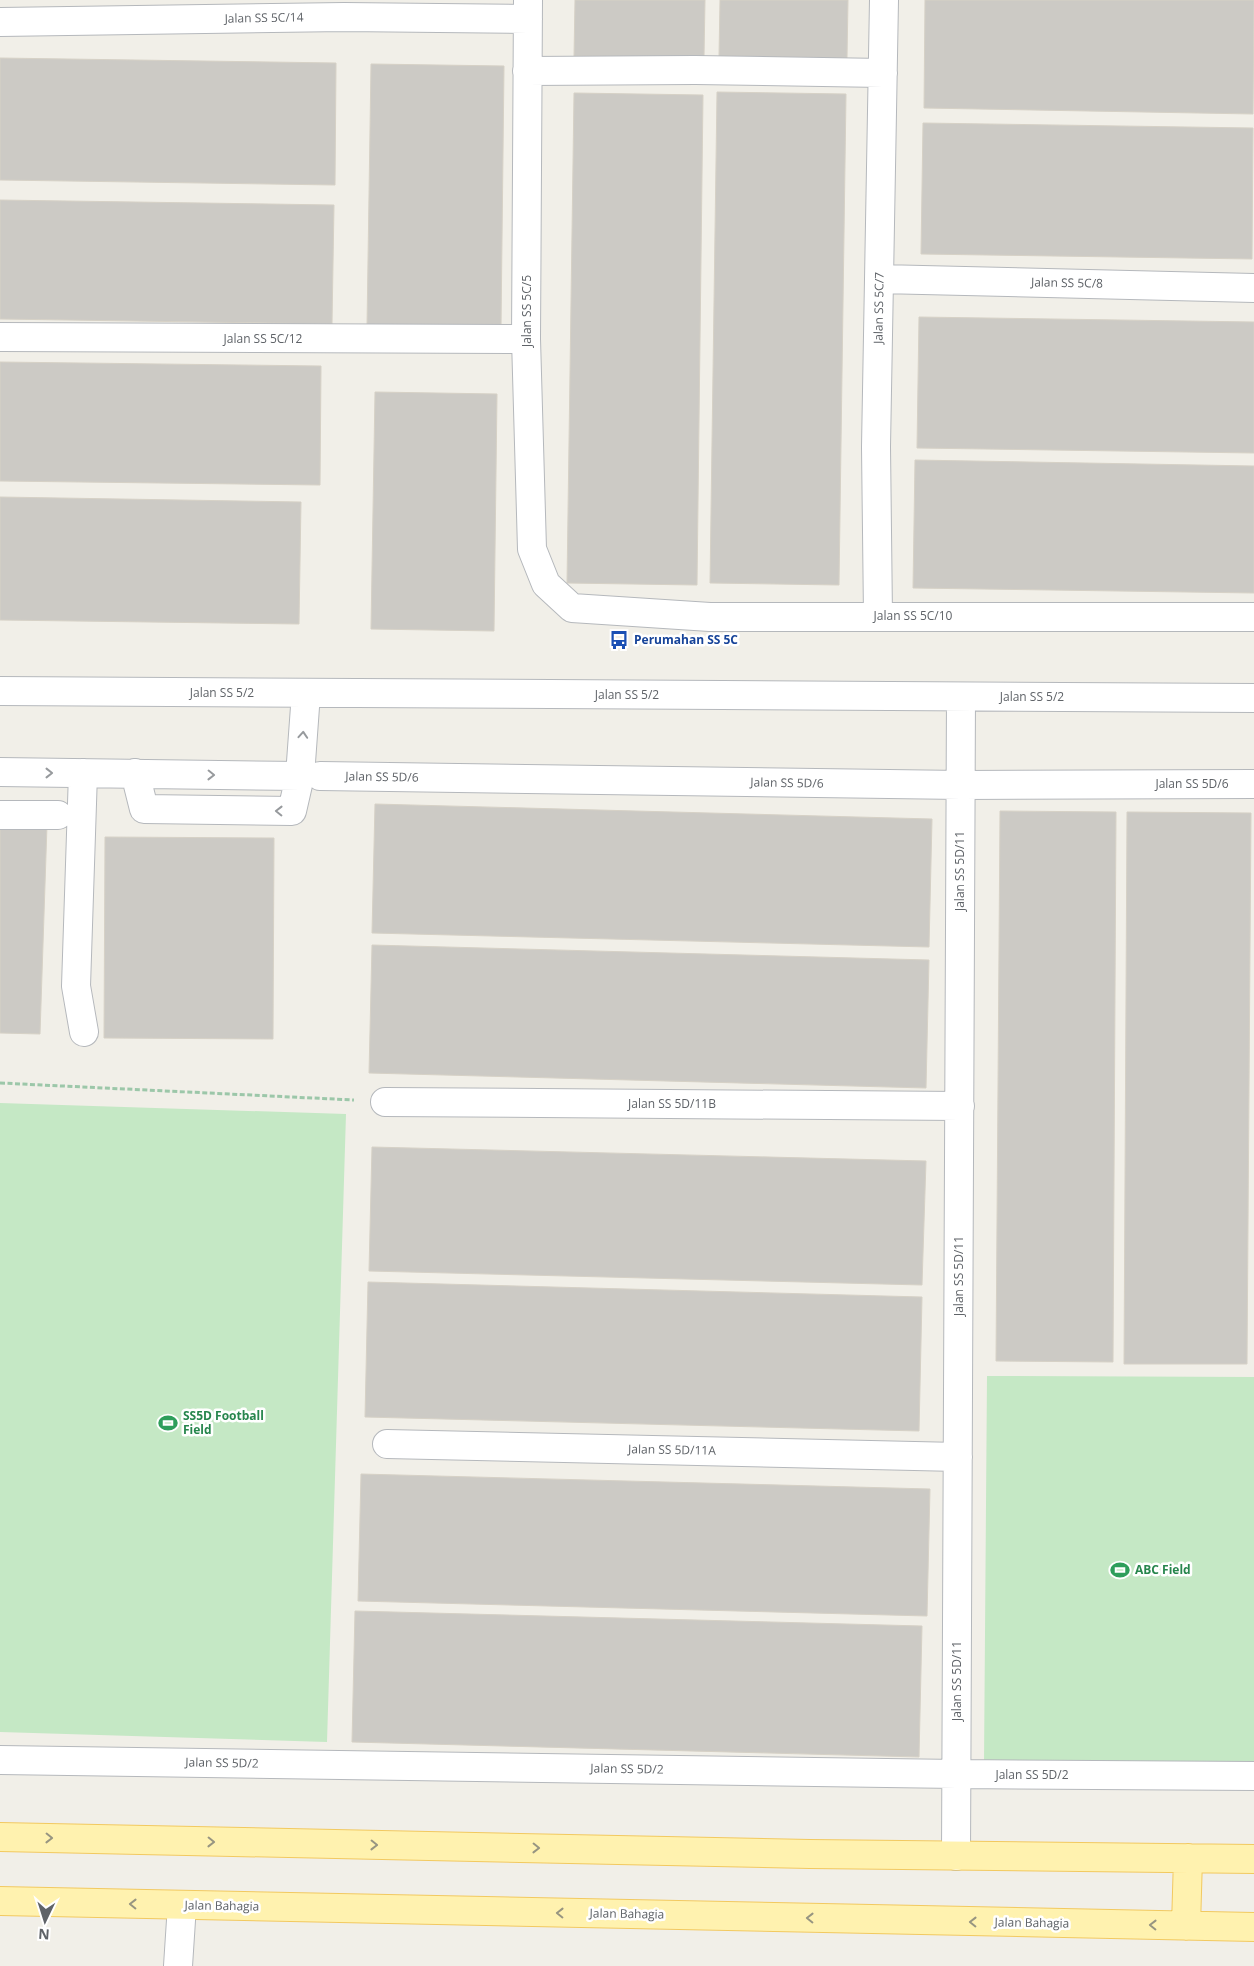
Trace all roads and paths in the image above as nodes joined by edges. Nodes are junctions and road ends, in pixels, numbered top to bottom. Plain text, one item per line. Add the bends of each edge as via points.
1 (884, 0) edge
2 (528, 10) edge
3 (0, 22) edge
4 (527, 71) junction
5 (883, 73) junction
6 (880, 279) junction
7 (1254, 288) edge
8 (0, 338) edge
9 (526, 339) junction
10 (572, 608) joint
11 (878, 616) junction
12 (1254, 618) edge
13 (0, 692) edge
14 (306, 693) junction
15 (961, 697) junction
16 (1254, 698) edge
17 (0, 772) edge
18 (83, 773) junction
19 (136, 774) junction
20 (310, 776) junction
21 (1254, 784) edge
22 (961, 785) junction
23 (0, 814) edge
24 (58, 815) dead end
25 (84, 1032) dead end
26 (0, 1083) edge
27 (385, 1102) joint
28 (960, 1106) junction
29 (387, 1444) dead end
30 (958, 1457) junction
31 (0, 1760) edge
32 (957, 1774) junction
33 (1254, 1776) edge
34 (0, 1837) edge
35 (956, 1856) junction
36 (1188, 1858) junction
37 (1254, 1859) edge
38 (0, 1901) edge
39 (182, 1905) junction
40 (1186, 1926) junction
41 (1254, 1927) edge
42 (178, 1966) edge

1 - 5 street, Jalan SS 5C/7
2 - 3 street, Jalan SS 5C/14 via 344,17
2 - 4 street, Jalan SS 5C/5
4 - 5 street
4 - 9 street, Jalan SS 5C/5
5 - 6 street, Jalan SS 5C/7
6 - 7 street, Jalan SS 5C/8
6 - 11 street, Jalan SS 5C/7 via 876,447
8 - 9 street, Jalan SS 5C/12
9 - 10 street, Jalan SS 5C/5 via 532,549 546,584
10 - 11 street, Jalan SS 5C/10 via 710,617
11 - 12 street, Jalan SS 5C/10
13 - 14 street, Jalan SS 5/2
14 - 15 street, Jalan SS 5/2
20 -> 14 street
15 - 16 street, Jalan SS 5/2
15 - 22 street, Jalan SS 5D/11
17 -> 18 street, Jalan SS 5D/6
18 - 19 street, Jalan SS 5D/6
18 - 25 street via 76,986
19 -> 20 street, Jalan SS 5D/6
20 -> 19 street via 292,811 144,809
20 - 22 street, Jalan SS 5D/6
21 - 22 street, Jalan SS 5D/6
22 - 28 street, Jalan SS 5D/11
23 - 24 street
26 - 27 path
27 - 28 street, Jalan SS 5D/11B
28 - 30 street, Jalan SS 5D/11
29 - 30 street, Jalan SS 5D/11A
30 - 32 street, Jalan SS 5D/11
31 - 32 street, Jalan SS 5D/2
32 - 33 street, Jalan SS 5D/2
32 - 35 street, Jalan SS 5D/11
34 -> 35 main road
35 - 36 main road
36 - 37 main road
36 - 40 main road
39 -> 38 main road, Jalan Bahagia
40 -> 39 main road, Jalan Bahagia
39 - 42 street
40 - 41 main road, Jalan Bahagia

